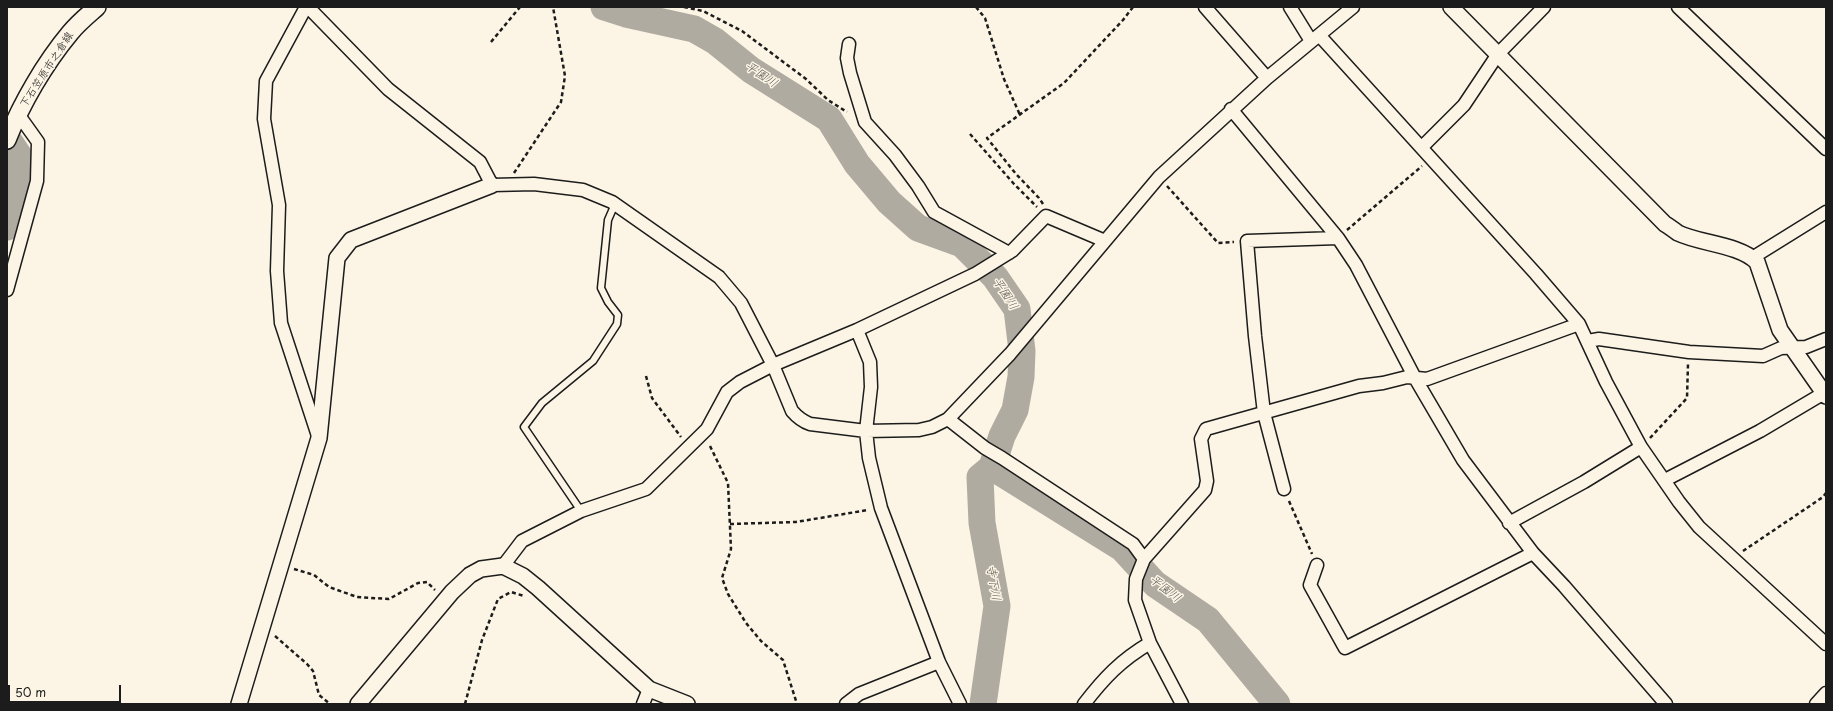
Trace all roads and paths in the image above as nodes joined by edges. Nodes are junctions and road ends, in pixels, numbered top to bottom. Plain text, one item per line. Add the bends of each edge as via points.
1 (97, 7) edge
2 (307, 7) edge
3 (520, 7) edge
4 (553, 7) edge
5 (684, 7) edge
6 (976, 7) edge
7 (1132, 7) edge
8 (1205, 7) edge
9 (1290, 7) edge
10 (1353, 7) edge
11 (1451, 7) edge
12 (1544, 7) edge
13 (1678, 7) edge
14 (1315, 38) junction
15 (491, 42) dead end
16 (849, 44) dead end
17 (1498, 54) junction
18 (1267, 78) junction
19 (1231, 109) junction
20 (1020, 115) junction
21 (17, 116) junction
22 (865, 122) junction
23 (970, 134) dead end
24 (7, 140) edge
25 (1422, 147) junction
26 (1826, 148) edge
27 (1432, 158) junction
28 (1158, 177) junction
29 (510, 184) junction
30 (492, 185) junction
31 (615, 204) junction
32 (1826, 212) edge
33 (1046, 216) junction
34 (1338, 238) junction
35 (1104, 241) junction
36 (1247, 241) junction
37 (1009, 253) junction
38 (1752, 258) junction
39 (7, 290) edge
40 (1579, 324) junction
41 (856, 330) junction
42 (1826, 340) edge
43 (1588, 341) junction
44 (1792, 349) junction
45 (1689, 352) junction
46 (773, 365) junction
47 (646, 376) dead end
48 (1415, 378) junction
49 (1825, 394) edge
50 (1264, 413) junction
51 (948, 420) junction
52 (707, 429) junction
53 (866, 431) junction
54 (319, 438) junction
55 (689, 447) junction
56 (1641, 447) junction
57 (1665, 480) junction
58 (1284, 489) joint
59 (1826, 493) edge
60 (881, 508) junction
61 (581, 511) junction
62 (1509, 523) junction
63 (730, 524) junction
64 (1533, 553) junction
65 (1144, 559) junction
66 (1735, 561) junction
67 (280, 565) junction
68 (1317, 565) joint
69 (503, 566) junction
70 (440, 587) dead end
71 (538, 588) junction
72 (261, 632) junction
73 (1150, 643) junction
74 (1826, 644) edge
75 (939, 662) junction
76 (649, 689) junction
77 (1826, 693) edge
78 (239, 704) edge
79 (330, 704) edge
80 (358, 704) edge
81 (465, 704) edge
82 (642, 704) edge
83 (687, 704) edge
84 (798, 704) edge
85 (846, 704) edge
86 (960, 704) edge
87 (1084, 704) edge
88 (1182, 704) edge
89 (1666, 704) edge
90 (1816, 704) edge

1 - 21 main road, 下石笠原市之倉線 via 70,32
2 - 30 street via 388,89 480,162
2 - 54 street via 266,81 264,119 279,205 277,271 281,323
3 - 15 path
4 - 29 path via 565,76 561,102 515,170
5 - 22 path via 703,11 742,31 828,100
6 - 20 path via 985,18 1004,79
7 - 20 path via 1064,83
8 - 18 street
9 - 14 street
10 - 14 street
11 - 17 street
12 - 17 street
13 - 26 street
14 - 18 street
14 - 25 street
16 - 22 street via 847,58 850,74
17 - 25 street via 1464,105
17 - 38 street via 1665,224 1678,233
18 - 19 street
19 - 28 street
19 - 34 street
20 - 33 path via 987,138 1039,198 1046,209
21 - 24 main road, 下石笠原市之倉線
21 - 39 street via 38,142 38,181
22 - 37 street via 895,155 934,212
23 - 33 path
25 - 27 street
27 - 34 path
27 - 40 street
28 - 35 street
28 - 36 path via 1218,243
29 - 30 street
29 - 31 street via 583,190
30 - 54 street via 350,240 337,258
31 - 46 street via 719,277 741,303
31 - 61 lane via 608,220 601,288 618,315 617,324 593,361 542,403 524,427
32 - 38 street
33 - 35 street
33 - 37 street
34 - 36 street
34 - 48 street via 1356,265
35 - 51 street via 1010,354
36 - 50 street
37 - 41 street via 975,274
38 - 44 street via 1757,262 1780,330
40 - 43 street
40 - 48 street via 1426,379
41 - 46 street
41 - 53 street via 870,362 871,387
42 - 44 street
43 - 45 street via 1599,339
43 - 56 street via 1606,382
44 - 45 street via 1780,348 1763,356
44 - 49 street
45 - 56 path via 1687,398
46 - 52 street via 740,382 727,392
46 - 53 street via 792,411 803,422
47 - 55 path via 652,398
48 - 50 street via 1407,377 1359,386
48 - 62 street via 1463,460
49 - 57 street
50 - 58 street
50 - 65 street via 1206,429 1201,439 1207,481 1205,490
51 - 53 street via 919,430
51 - 65 street via 984,448 1132,544
52 - 55 street
52 - 63 path via 710,448 728,483
53 - 60 street via 869,458
54 - 67 street
55 - 61 street via 646,489
56 - 57 street
56 - 62 street
57 - 66 street via 1699,527
58 - 68 path
59 - 66 path via 1744,551
60 - 63 path via 796,522
60 - 75 street
61 - 69 street via 522,541
62 - 64 street
63 - 84 path via 731,549 722,578 728,594 746,623 761,641 783,660
64 - 68 street via 1345,648 1310,585
64 - 89 street
65 - 73 street via 1136,579 1135,600
66 - 74 street
67 - 70 path via 314,575 329,587 356,597 389,599 418,583 427,582 435,590
67 - 72 street
69 - 71 street via 523,576
69 - 80 street via 481,569 470,575 452,592
71 - 76 street
71 - 81 path via 528,597 510,592 498,598 482,640
72 - 78 street
72 - 79 path via 274,635 307,664 313,671 319,695
73 - 87 street via 1116,666
73 - 88 street
75 - 85 street via 859,694
75 - 86 street
76 - 82 street
76 - 83 street
77 - 90 street

